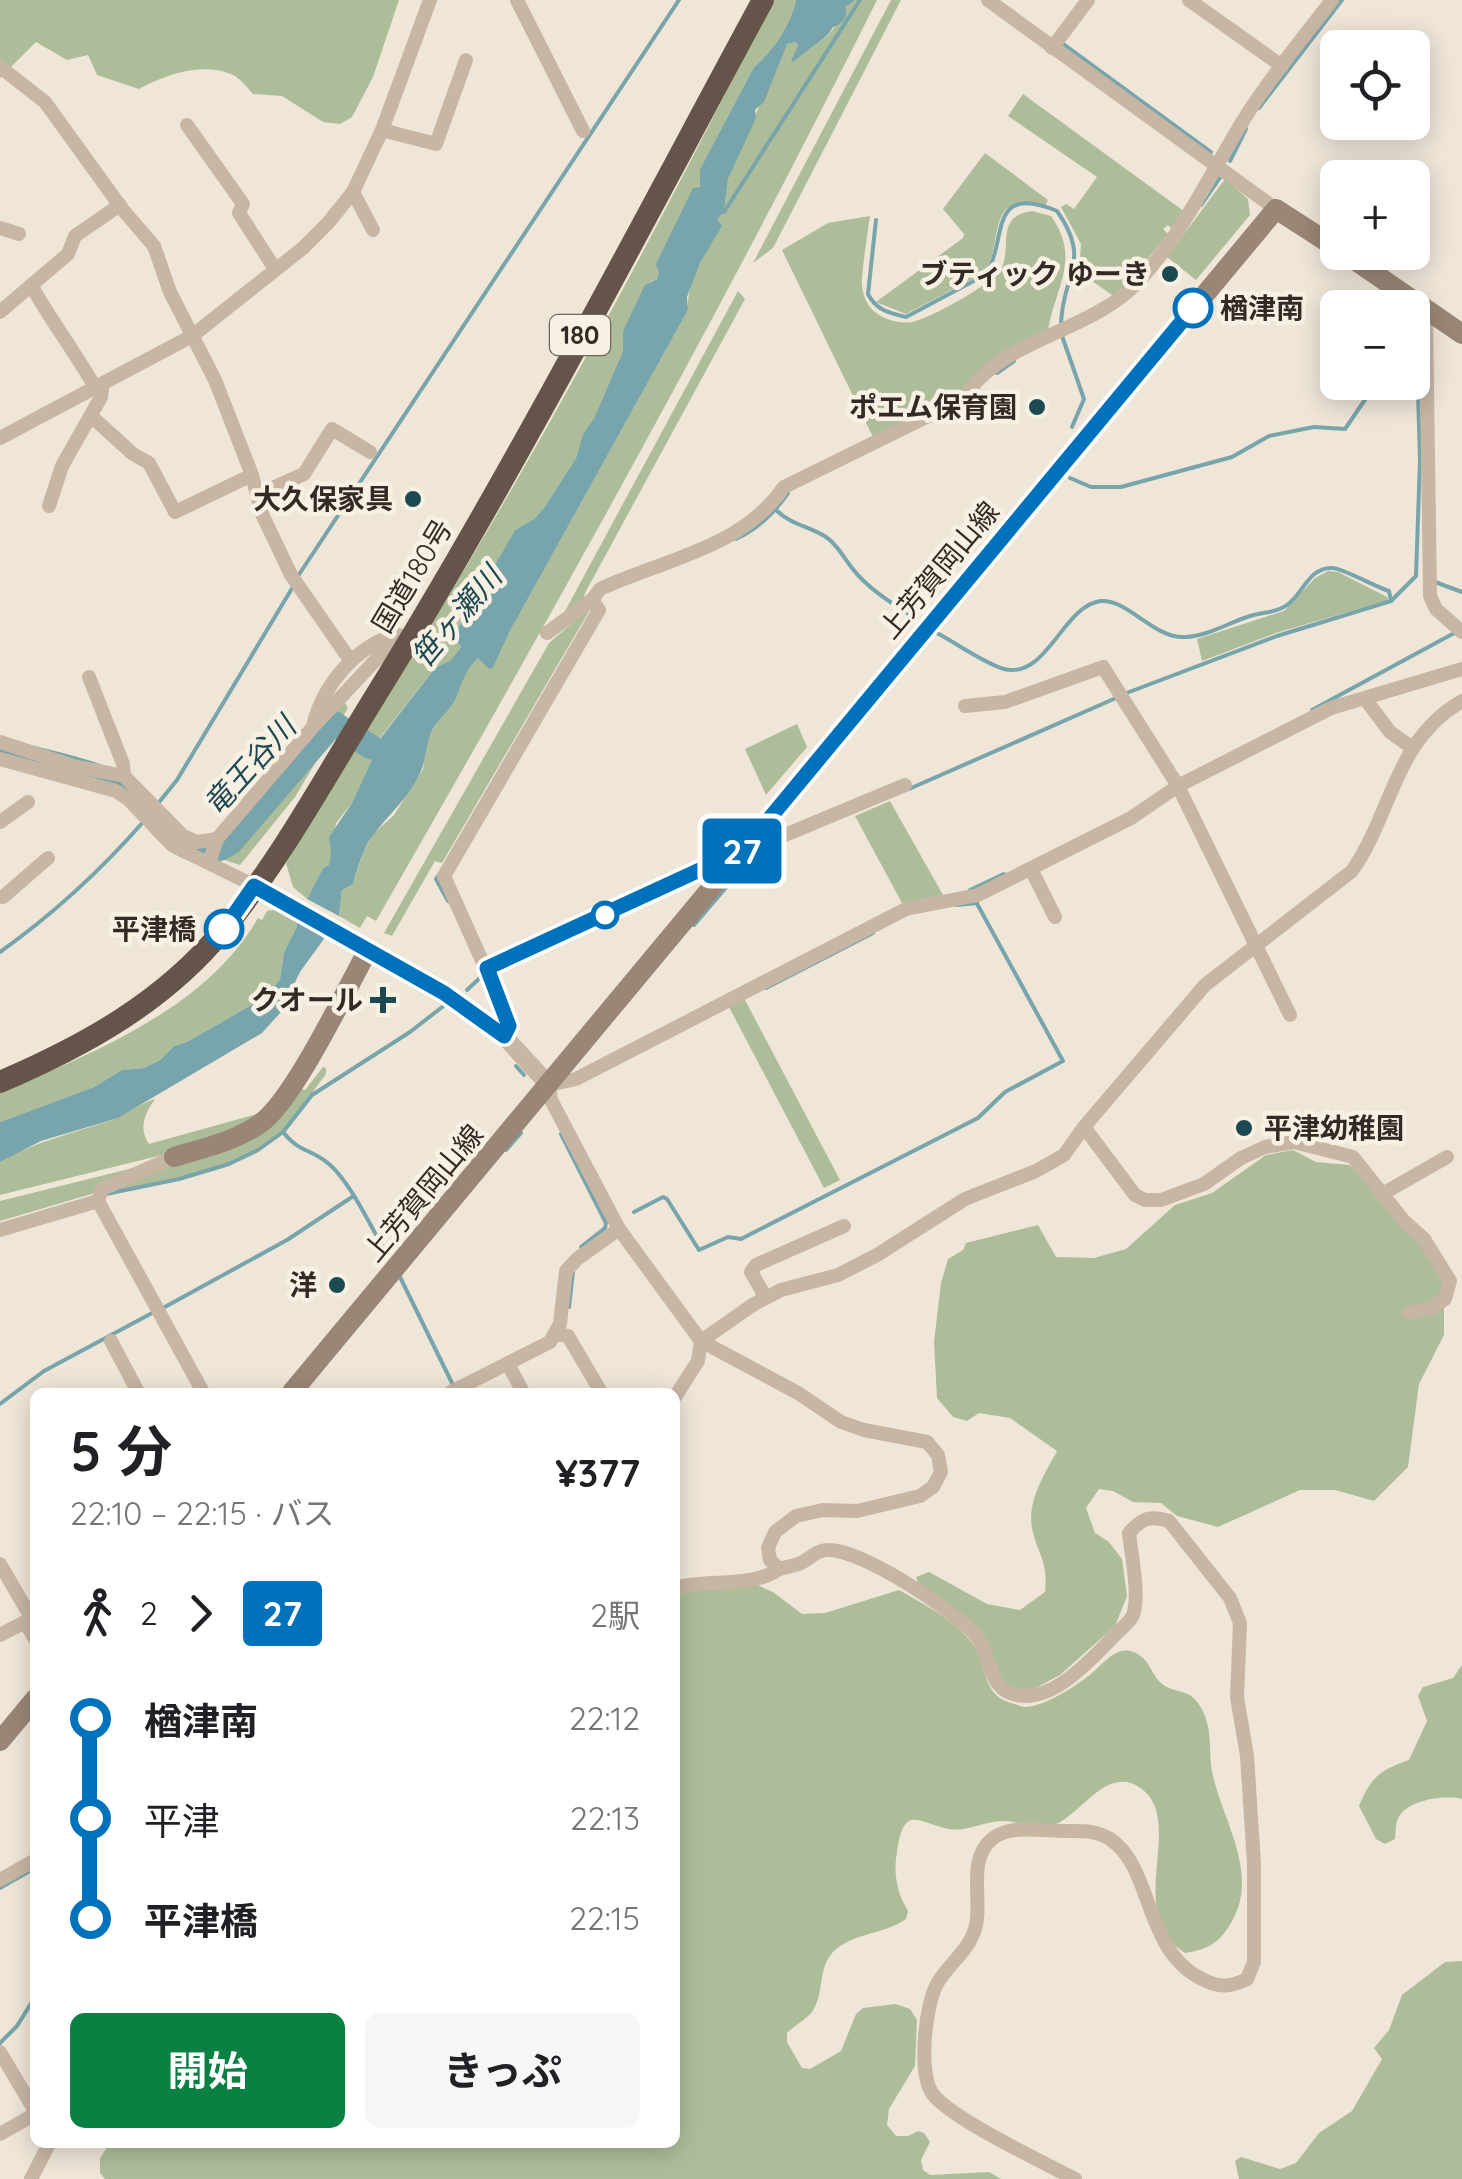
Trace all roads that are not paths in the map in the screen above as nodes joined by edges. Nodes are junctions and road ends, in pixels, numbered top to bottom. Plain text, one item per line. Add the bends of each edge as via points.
1 (430, 0) edge
2 (518, 0) edge
3 (763, 0) edge
4 (988, 0) edge
5 (1088, 0) edge
6 (1189, 0) edge
7 (1332, 0) edge
8 (1007, 6) edge
9 (1056, 42) junction
10 (466, 60) dead end
11 (1282, 66) junction
12 (0, 67) edge
13 (187, 125) dead end
14 (382, 130) junction
15 (583, 131) dead end
16 (1218, 165) junction
17 (352, 192) junction
18 (120, 205) junction
19 (1276, 209) junction
20 (0, 228) edge
21 (373, 230) dead end
22 (19, 234) dead end
23 (1320, 238) edge
24 (275, 269) junction
25 (1368, 270) edge
26 (32, 285) junction
27 (1397, 290) edge
28 (0, 312) edge
29 (1430, 313) edge
30 (1462, 334) edge
31 (192, 336) junction
32 (99, 385) junction
33 (1427, 400) edge
34 (91, 416) junction
35 (0, 438) edge
36 (370, 452) dead end
37 (252, 475) junction
38 (257, 495) junction
39 (49, 506) dead end
40 (594, 603) junction
41 (1460, 630) edge
42 (548, 633) dead end
43 (404, 638) junction
44 (350, 660) junction
45 (1462, 669) edge
46 (89, 677) dead end
47 (1366, 700) junction
48 (1462, 701) edge
49 (966, 706) dead end
50 (312, 728) junction
51 (0, 742) edge
52 (1411, 748) junction
53 (0, 759) edge
54 (124, 776) junction
55 (1176, 782) junction
56 (905, 785) dead end
57 (28, 802) dead end
58 (144, 807) junction
59 (158, 821) junction
60 (0, 822) edge
61 (757, 832) junction
62 (213, 851) junction
63 (48, 858) dead end
64 (1031, 869) junction
65 (725, 872) junction
66 (254, 886) junction
67 (5, 899) edge
68 (1055, 917) dead end
69 (1254, 944) junction
70 (367, 950) junction
71 (488, 971) junction
72 (1290, 1015) dead end
73 (504, 1036) junction
74 (0, 1082) edge
75 (549, 1085) junction
76 (1084, 1127) junction
77 (174, 1157) joint
78 (1448, 1157) dead end
79 (1384, 1193) junction
80 (100, 1197) junction
81 (844, 1226) dead end
82 (619, 1228) junction
83 (0, 1230) edge
84 (766, 1298) junction
85 (1409, 1312) dead end
86 (562, 1335) junction
87 (111, 1341) dead end
88 (701, 1341) junction
89 (510, 1368) junction
90 (136, 1388) edge
91 (201, 1388) edge
92 (295, 1388) edge
93 (461, 1388) edge
94 (522, 1388) edge
95 (598, 1388) edge
96 (680, 1389) edge
97 (0, 1564) edge
98 (779, 1569) junction
99 (680, 1587) edge
100 (30, 1623) edge
101 (30, 1625) edge
102 (0, 1636) edge
103 (30, 1705) edge
104 (0, 1741) edge
105 (30, 1863) edge
106 (0, 1880) edge
107 (0, 2052) edge
108 (30, 2103) edge
109 (30, 2115) edge
110 (0, 2134) edge
111 (47, 2148) edge
112 (31, 2179) edge
113 (1076, 2179) edge

1 - 14 street
2 - 15 street
3 - 43 highway, 国道180号 / 180 via 484,512
4 - 8 street
5 - 9 street
6 - 11 street
7 - 11 street
8 - 9 street
9 - 16 street
10 - 14 street via 436,144
11 - 16 street
12 - 18 street via 45,102
13 - 24 street via 237,195 240,213
14 - 17 street
16 - 19 street
16 - 40 street via 1138,282 1093,316 980,378 962,399 784,486 748,526 600,589
17 - 21 street
17 - 24 street
18 - 26 street via 75,236 68,254
18 - 31 street via 154,246
19 - 23 main road
19 - 61 main road, 上芳賀岡山線
20 - 22 street
24 - 31 street
25 - 27 main road
26 - 28 street
26 - 32 street via 56,331
29 - 30 main road
31 - 32 street
31 - 37 street
32 - 34 street
32 - 35 street
33 - 41 street via 1429,581 1436,609
34 - 37 street via 149,463 175,512
34 - 39 street via 62,466
36 - 38 street via 332,429 304,474
37 - 38 street
38 - 44 street via 296,581
40 - 42 street
40 - 71 street via 599,610 444,876
43 - 44 street via 390,636
43 - 50 street
43 - 66 highway, 国道180号 / 180
44 - 50 street via 324,696
45 - 47 street
46 - 54 street
47 - 52 street
47 - 55 street via 1331,708
48 - 52 street
49 - 55 street via 1005,702 1103,667
50 - 62 street
51 - 54 street
52 - 69 street via 1352,871
53 - 58 street via 116,792
54 - 58 street
55 - 64 street via 1132,818
55 - 69 street
56 - 61 street via 773,840
57 - 60 street
58 - 59 street
59 - 62 street
59 - 62 street via 172,845
61 - 65 main road, 上芳賀岡山線
62 - 66 street
63 - 67 street
64 - 68 street
64 - 75 street via 973,896 906,910 576,1079
65 - 71 street via 704,868
65 - 75 main road, 上芳賀岡山線 via 695,886
66 - 70 street
66 - 74 highway, 国道180号 / 180 via 223,930 130,1016
69 - 72 street
69 - 76 street via 1205,985
70 - 73 street
70 - 77 main road via 287,1094 263,1122
71 - 73 street via 509,1026
73 - 75 street
75 - 82 street
75 - 92 main road, 上芳賀岡山線
76 - 79 street via 1145,1200 1204,1184 1241,1158 1294,1142 1353,1157
76 - 84 street via 1064,1155 1036,1171 964,1198 838,1276
77 - 80 street
78 - 79 street
79 - 85 street via 1450,1282 1445,1299
80 - 83 street
80 - 91 street
81 - 84 street via 756,1265 751,1272
82 - 86 street via 566,1271
82 - 88 street
84 - 88 street
86 - 89 street
86 - 95 street
87 - 90 street
88 - 96 street via 698,1361
88 - 98 street via 841,1422 927,1442 938,1455 933,1488 920,1496 796,1516 775,1532 768,1548
89 - 93 street
89 - 94 street
97 - 100 street
98 - 99 street via 756,1579
98 - 113 street via 821,1550 878,1564 976,1636 993,1678 1006,1692 1026,1698 1086,1666 1133,1616 1129,1534 1140,1520 1169,1521 1230,1598 1240,1624 1236,1697 1254,1863 1254,1962 1247,1979 1213,1984 1186,1972 1169,1952 1130,1862 1114,1841 1097,1832 1013,1830 992,1838 980,1854 971,1941 932,1998 925,2078 933,2095
101 - 102 street
103 - 104 main road
105 - 106 street
107 - 108 street
109 - 110 street
111 - 112 street

